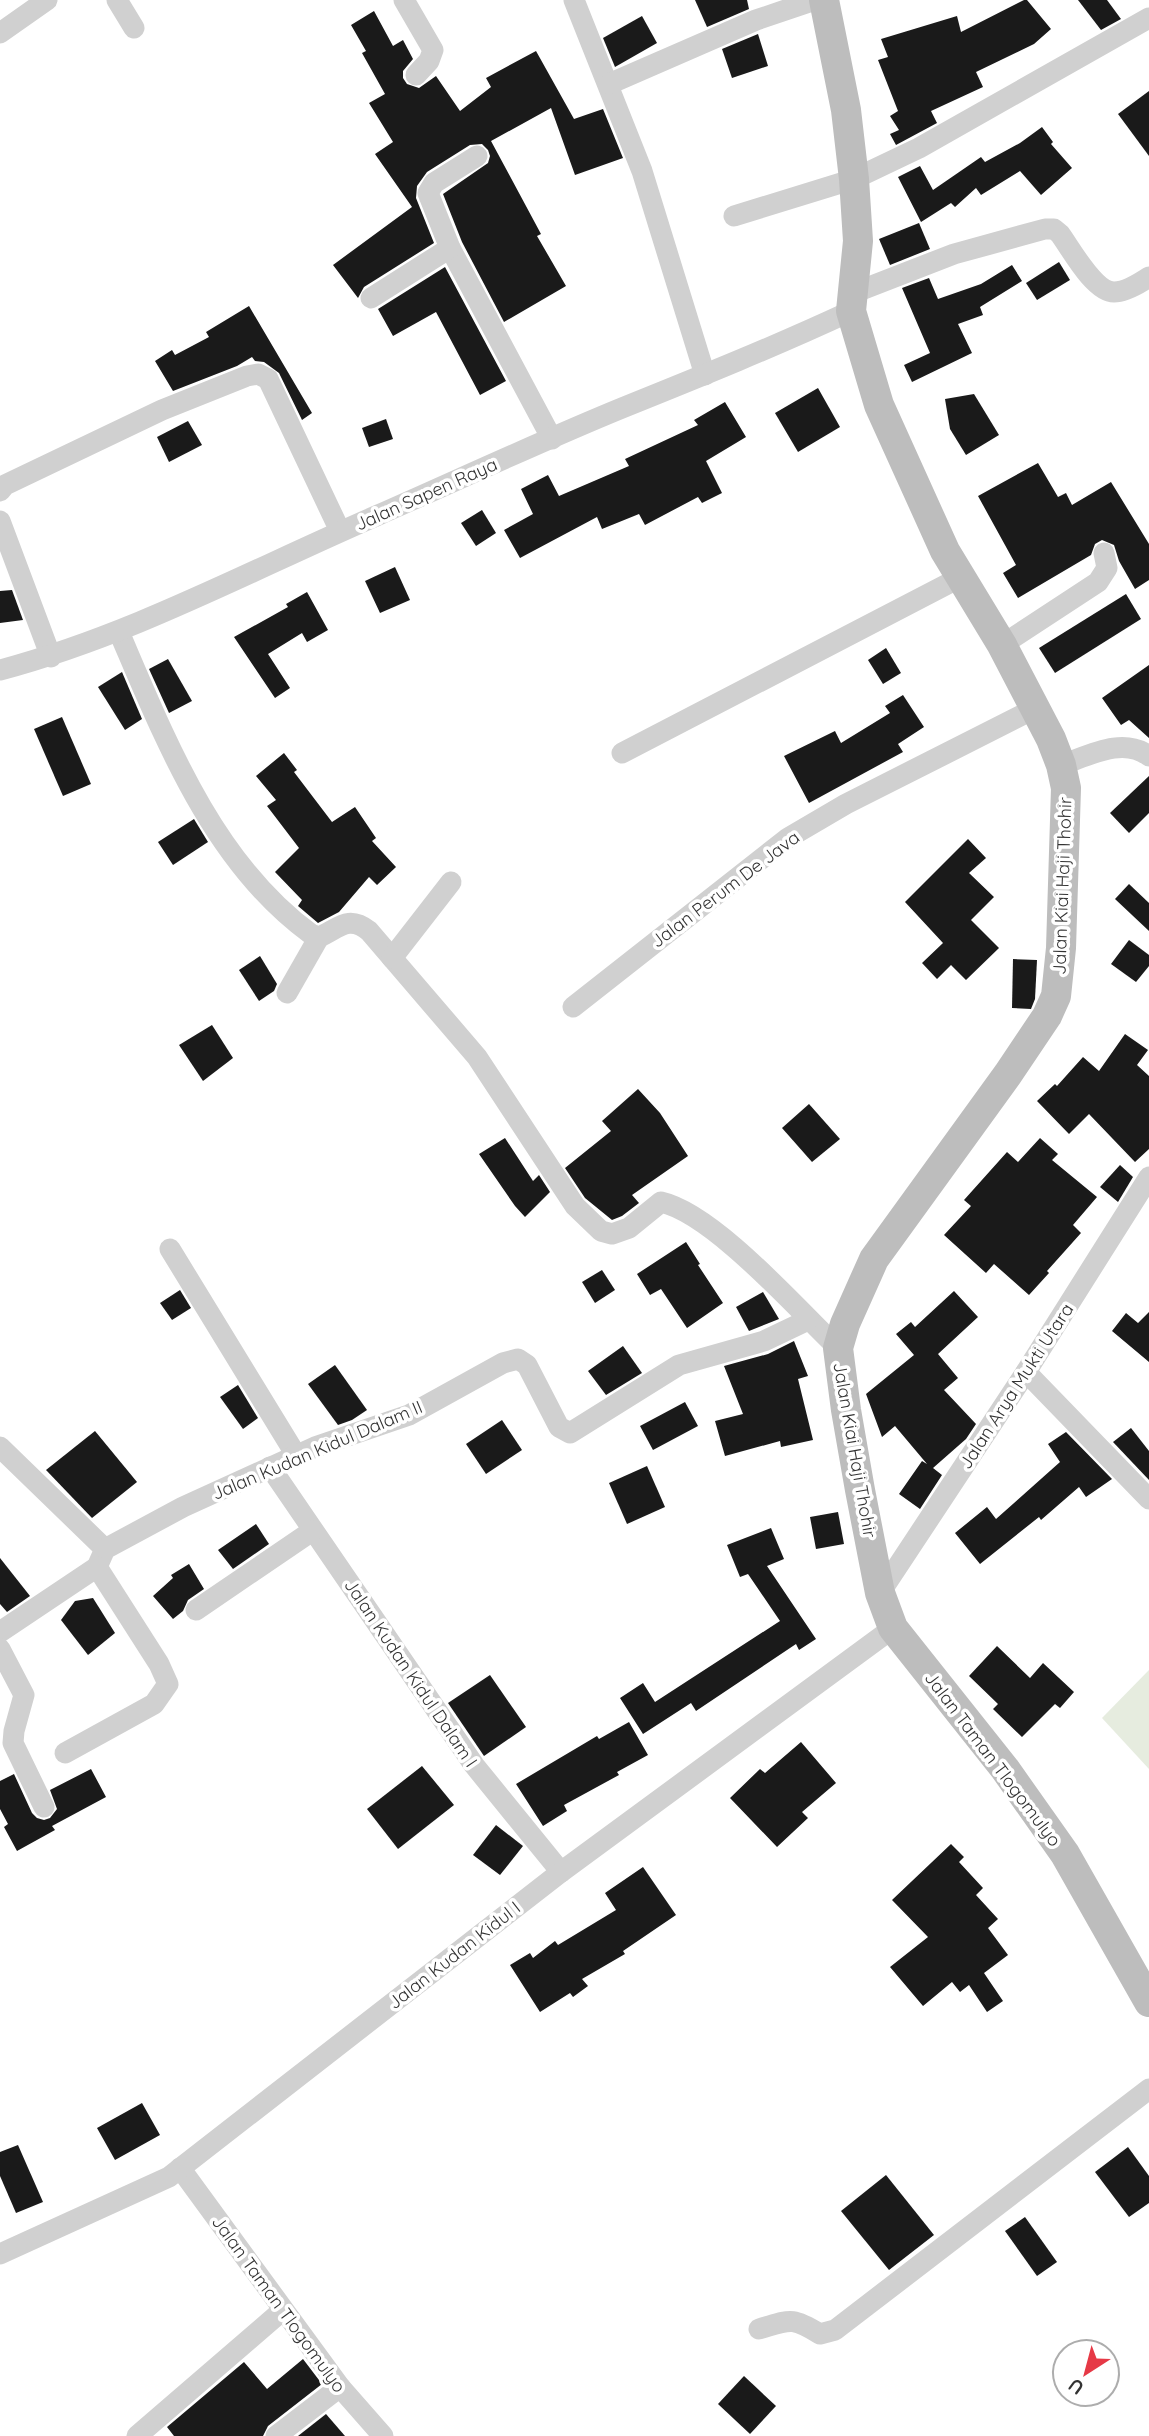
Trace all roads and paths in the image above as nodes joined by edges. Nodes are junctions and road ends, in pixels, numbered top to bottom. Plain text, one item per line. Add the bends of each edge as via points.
1 (47, 0) edge
2 (117, 0) edge
3 (404, 0) edge
4 (574, 0) edge
5 (816, 0) edge
6 (824, 0) edge
7 (1149, 18) edge
8 (134, 28) dead end
9 (0, 33) edge
10 (416, 75) dead end
11 (609, 84) junction
12 (477, 156) dead end
13 (854, 179) junction
14 (734, 216) dead end
15 (450, 248) junction
16 (1149, 277) edge
17 (371, 298) dead end
18 (851, 302) junction
19 (705, 376) junction
20 (552, 439) junction
21 (0, 491) edge
22 (0, 521) edge
23 (340, 531) junction
24 (1104, 553) dead end
25 (961, 577) junction
26 (119, 632) junction
27 (1002, 645) junction
28 (51, 657) junction
29 (0, 670) edge
30 (1036, 708) junction
31 (622, 753) dead end
32 (1149, 756) edge
33 (1061, 765) junction
34 (451, 882) dead end
35 (319, 937) junction
36 (393, 958) junction
37 (287, 993) dead end
38 (573, 1007) dead end
39 (1149, 1177) edge
40 (170, 1249) dead end
41 (808, 1320) junction
42 (838, 1348) junction
43 (1026, 1372) junction
44 (0, 1447) edge
45 (296, 1455) junction
46 (270, 1467) junction
47 (1149, 1499) edge
48 (312, 1531) junction
49 (101, 1558) junction
50 (880, 1592) junction
51 (196, 1610) dead end
52 (893, 1628) junction
53 (0, 1632) edge
54 (0, 1649) edge
55 (65, 1753) dead end
56 (44, 1807) dead end
57 (561, 1872) junction
58 (1149, 2002) edge
59 (1149, 2089) edge
60 (180, 2168) junction
61 (0, 2254) edge
62 (282, 2310) junction
63 (759, 2329) dead end
64 (340, 2387) junction
65 (137, 2436) edge
66 (276, 2436) edge
67 (383, 2436) edge

1 - 9 street
2 - 8 street
3 - 10 street via 433,50
4 - 11 street
5 - 11 street via 756,20
6 - 13 street, Jalan Kiai Haji Thohir via 846,110
7 - 13 street via 919,148
11 - 19 street via 642,171
12 - 15 street via 429,189
13 - 14 street
13 - 18 street, Jalan Kiai Haji Thohir via 858,242
15 - 17 street
15 - 20 street
16 - 18 street, Jalan Sapen Raya via 1115,292 1102,290 1060,234 1045,229 954,254
18 - 19 street, Jalan Sapen Raya
18 - 25 street, Jalan Kiai Haji Thohir via 878,405
19 - 20 street, Jalan Sapen Raya
20 - 23 street, Jalan Sapen Raya
21 - 23 street via 162,410 258,373 268,379
22 - 28 street
23 - 26 street, Jalan Sapen Raya
24 - 27 street via 1107,568 1098,582
25 - 27 street, Jalan Kiai Haji Thohir
25 - 31 street
26 - 28 street, Jalan Sapen Raya
26 - 35 street via 161,731 228,849 291,918
27 - 30 street, Jalan Kiai Haji Thohir
28 - 29 street, Jalan Sapen Raya
30 - 33 street, Jalan Kiai Haji Thohir
30 - 38 street, Jalan Perum De Java via 788,838
32 - 33 street via 1128,746
33 - 42 street, Jalan Kiai Haji Thohir via 1066,788 1065,851 1056,996 1008,1074 874,1259
34 - 36 street
35 - 36 street via 338,925 361,926
35 - 37 street
36 - 41 street via 477,1057 575,1206 601,1231 612,1234 629,1228 661,1202 673,1205 752,1264
39 - 43 street, Jalan Arya Mukti Utara
40 - 45 street
41 - 42 street
41 - 45 street, Jalan Kudan Kidul Dalam II via 764,1341 679,1365 570,1433 559,1427 527,1365 512,1359 409,1415
42 - 50 street, Jalan Kiai Haji Thohir
43 - 47 street
43 - 50 street, Jalan Arya Mukti Utara
44 - 49 street
45 - 46 street, Jalan Kudan Kidul Dalam II
46 - 48 street, Jalan Kudan Kidul Dalam I
46 - 49 street, Jalan Kudan Kidul Dalam II via 183,1507
48 - 51 street
48 - 57 street, Jalan Kudan Kidul Dalam I via 474,1765
49 - 53 street, Jalan Kudan Kidul Dalam II
49 - 55 street via 168,1684 154,1704
50 - 52 street, Jalan Kiai Haji Thohir
52 - 57 street, Jalan Kudan Kidul I
52 - 58 street, Jalan Taman Tlogomulyo via 1005,1769 1065,1854
54 - 56 street via 24,1695 13,1743
57 - 60 street, Jalan Kudan Kidul I
59 - 63 street via 835,2330 820,2334 789,2320
60 - 61 street, Jalan Kudan Kidul I
60 - 62 street, Jalan Taman Tlogomulyo
62 - 64 street, Jalan Taman Tlogomulyo
62 - 65 street
64 - 66 street
64 - 67 street, Jalan Taman Tlogomulyo

